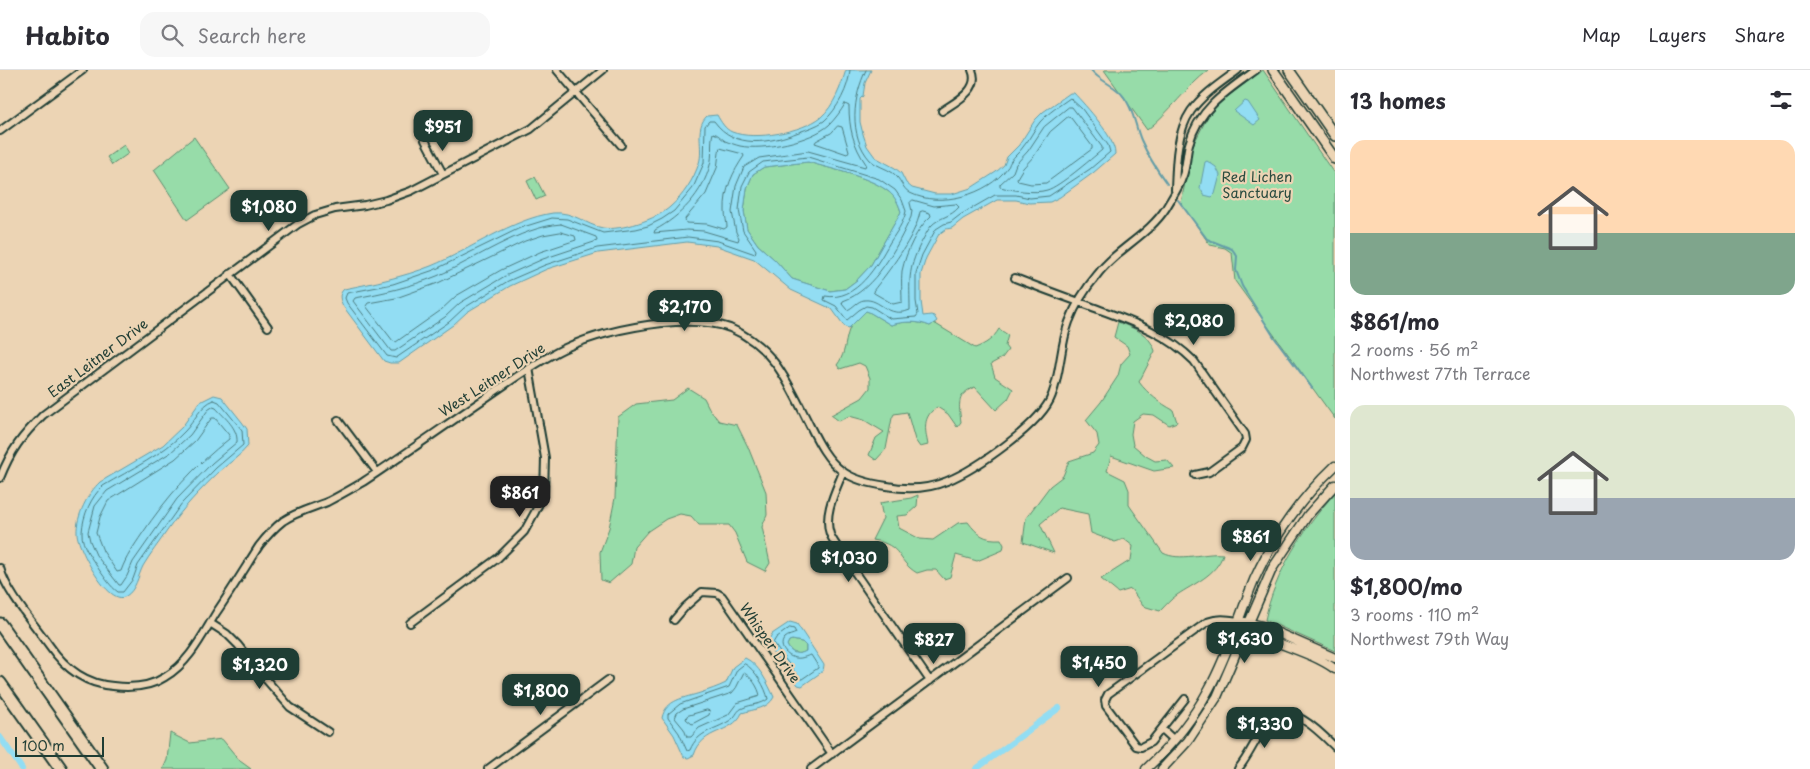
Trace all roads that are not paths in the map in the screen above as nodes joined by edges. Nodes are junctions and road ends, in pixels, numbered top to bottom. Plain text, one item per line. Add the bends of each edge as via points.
1 (83, 70) edge
2 (557, 70) edge
3 (603, 70) edge
4 (972, 70) edge
5 (1238, 70) edge
6 (1256, 70) edge
7 (1273, 70) edge
8 (1288, 70) edge
9 (576, 92) junction
10 (942, 111) dead end
11 (0, 132) edge
12 (1335, 136) edge
13 (425, 140) dead end
14 (621, 145) dead end
15 (1335, 159) edge
16 (443, 174) junction
17 (1175, 191) junction
18 (230, 274) junction
19 (1015, 278) dead end
20 (1079, 302) junction
21 (268, 327) dead end
22 (528, 368) junction
23 (338, 420) dead end
24 (1335, 466) edge
25 (377, 472) junction
26 (843, 472) junction
27 (1195, 475) dead end
28 (0, 478) edge
29 (1335, 486) edge
30 (0, 568) edge
31 (1068, 578) dead end
32 (674, 620) dead end
33 (1238, 621) junction
34 (210, 623) junction
35 (410, 623) dead end
36 (0, 624) edge
37 (1248, 625) junction
38 (1335, 658) edge
39 (1335, 669) edge
40 (608, 680) dead end
41 (930, 681) junction
42 (0, 683) edge
43 (1185, 699) dead end
44 (1162, 729) junction
45 (328, 732) dead end
46 (1174, 740) junction
47 (1335, 747) edge
48 (832, 754) junction
49 (61, 769) edge
50 (102, 769) edge
51 (488, 769) edge
52 (811, 769) edge
53 (1146, 769) edge
54 (1162, 769) edge
55 (1238, 769) edge

1 - 11 street
2 - 9 street
3 - 9 street, East Leitner Drive
4 - 10 street via 972,86
5 - 17 street, West Leitner Drive via 1191,111 1182,131
6 - 17 street, West Leitner Drive via 1223,93 1206,112 1192,135 1182,178
7 - 15 main road
8 - 12 main road
9 - 14 street
9 - 16 street, East Leitner Drive via 531,129
13 - 16 street
16 - 18 street, East Leitner Drive via 386,200 314,215
17 - 20 street, West Leitner Drive via 1154,223 1109,261
18 - 21 street
18 - 28 street, East Leitner Drive via 43,415 19,440
19 - 20 street
20 - 26 street, West Leitner Drive via 1069,321 1051,398 1025,430 968,471 920,488 875,484
20 - 27 street via 1145,326 1184,351 1244,434 1246,440 1242,448 1209,472
22 - 25 street, West Leitner Drive
22 - 26 street, West Leitner Drive via 596,336 636,326 675,322 725,326 761,346 773,359 822,448
22 - 35 street via 546,458 544,493 524,532 498,558
23 - 25 street
24 - 33 street via 1278,535
25 - 34 street, West Leitner Drive via 347,491 284,520 259,546
26 - 41 street via 832,499 828,518 830,533
29 - 37 street via 1308,515 1288,544 1265,583
30 - 34 street, West Leitner Drive via 15,598 57,657 72,671 107,686 147,684 164,678 194,649
31 - 41 street
32 - 48 street, Whisper Drive via 702,592 717,592 722,596
33 - 37 street
33 - 44 street via 1224,618 1207,622 1108,694 1106,706 1136,746 1145,746
33 - 46 street via 1210,688
34 - 45 street via 238,644 290,706
36 - 50 highway
37 - 38 street via 1262,626
37 - 39 street
37 - 54 street via 1217,697 1188,741
40 - 51 street
41 - 48 street
42 - 49 highway
43 - 44 street
44 - 46 street
46 - 53 street
47 - 55 street via 1301,719 1289,713 1278,714 1270,720
48 - 52 street

